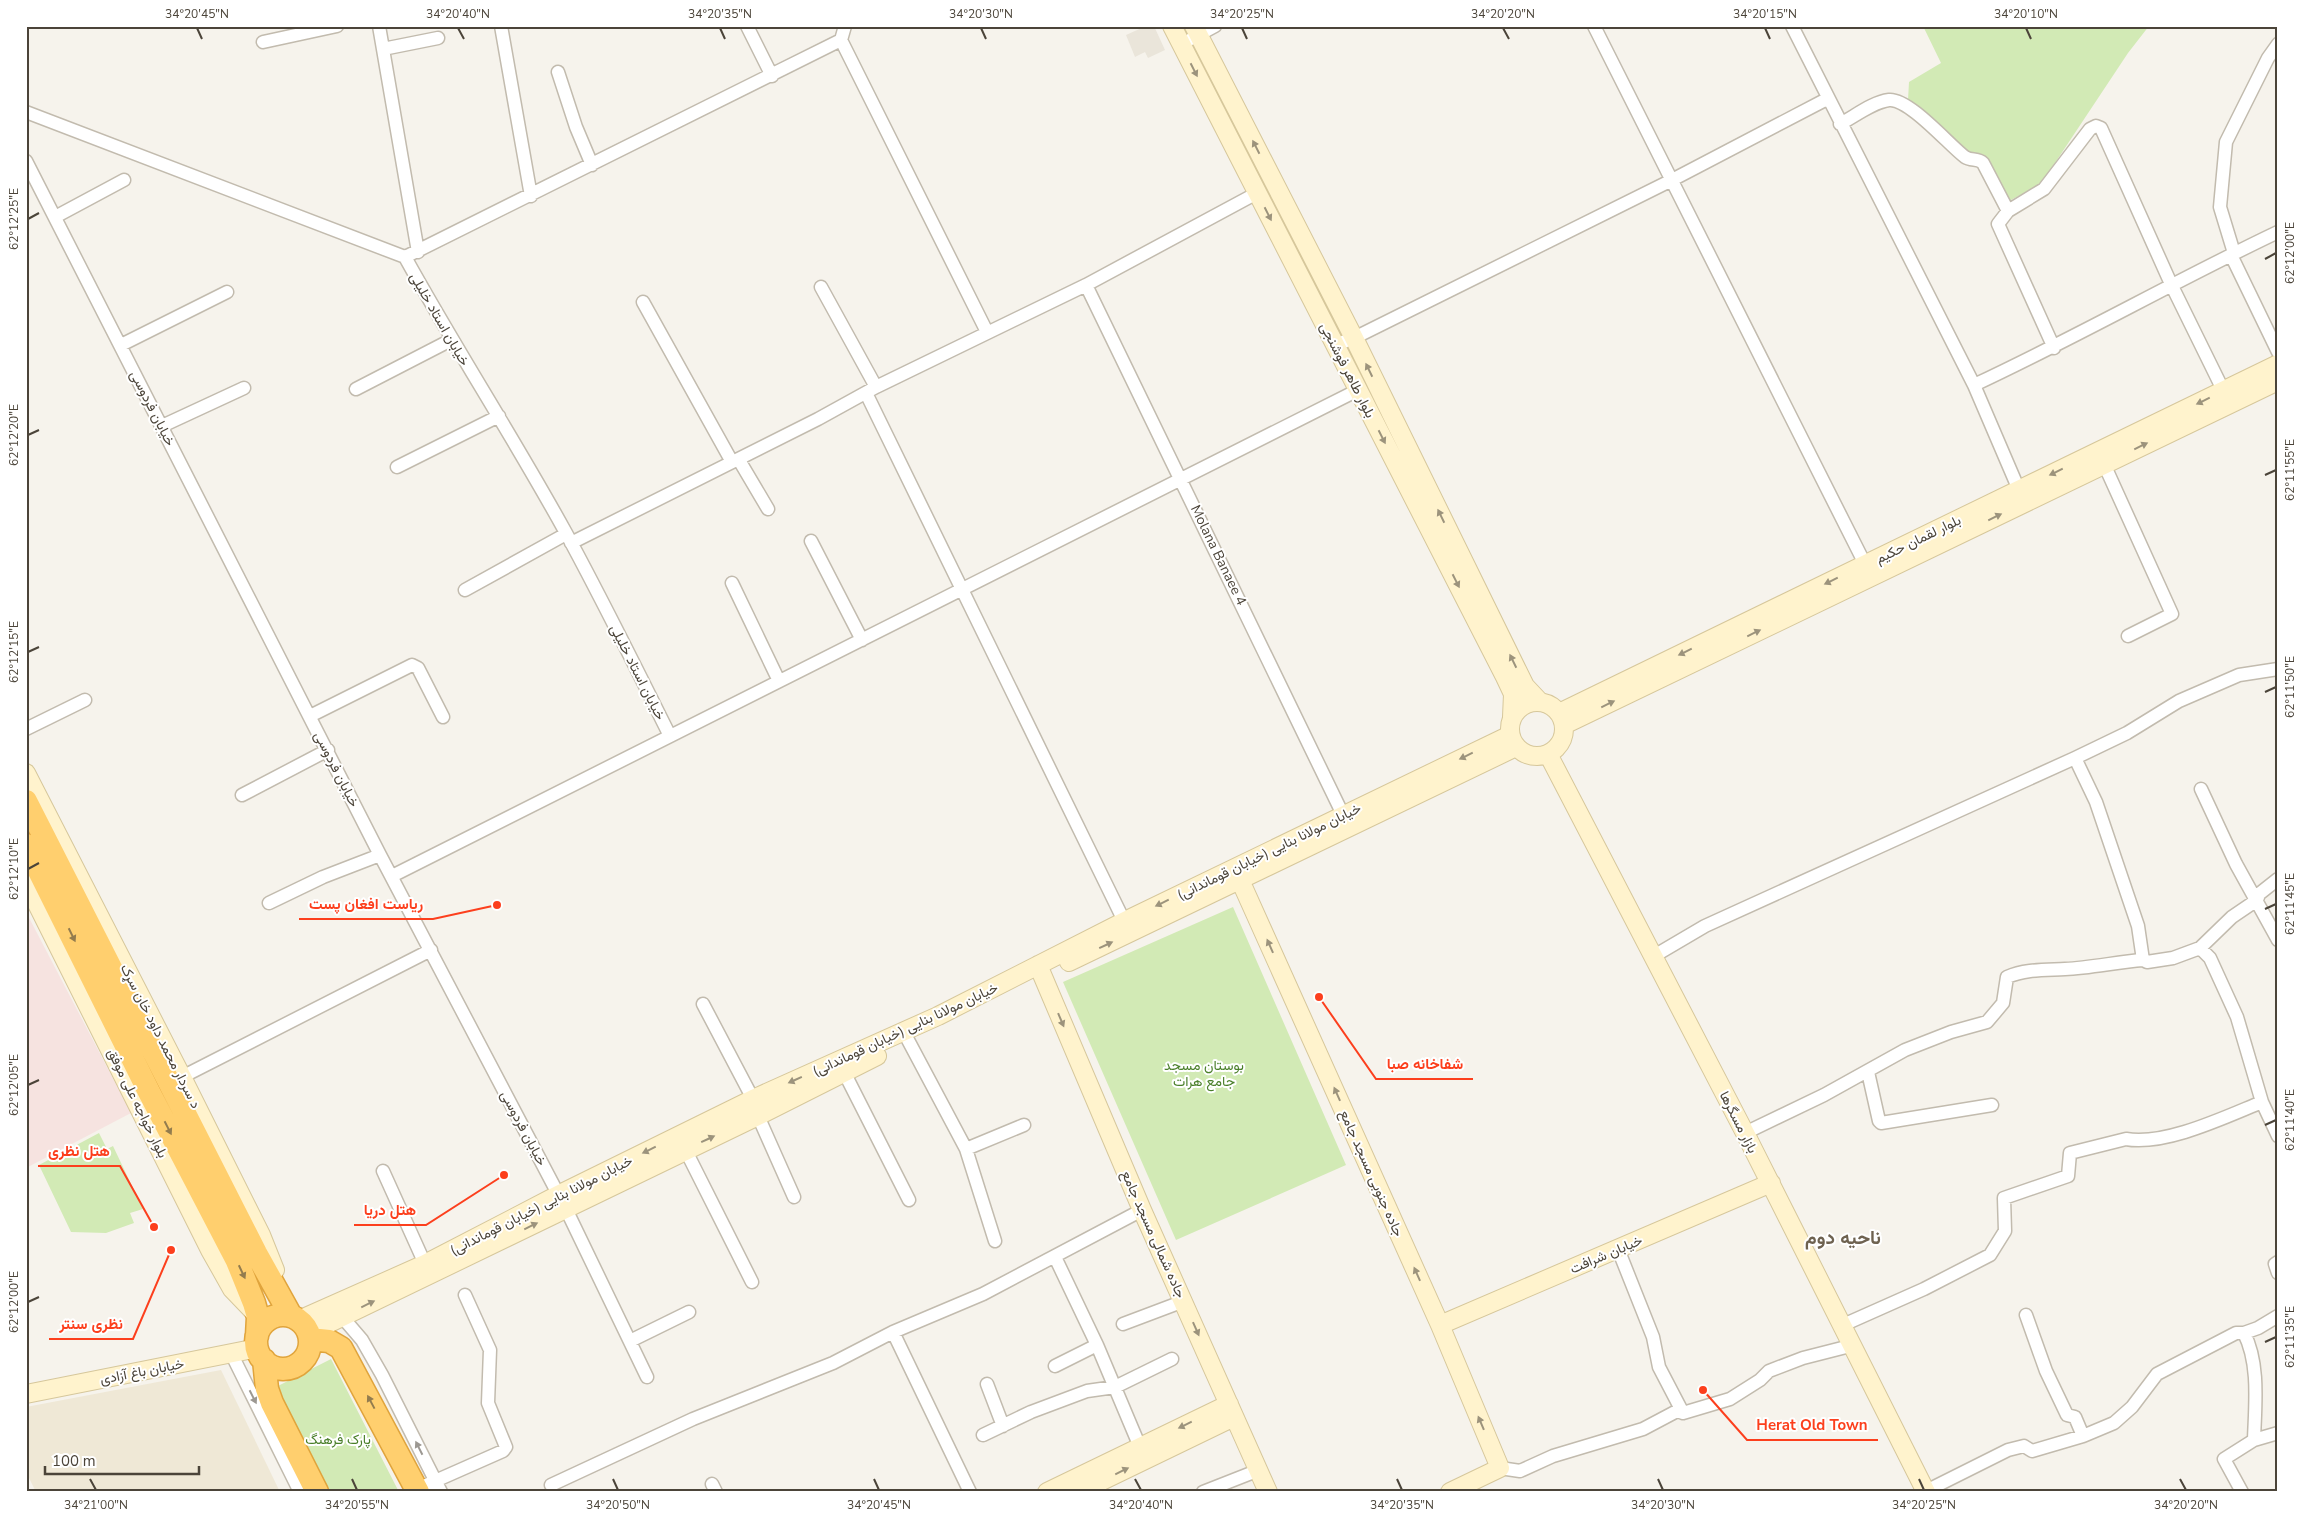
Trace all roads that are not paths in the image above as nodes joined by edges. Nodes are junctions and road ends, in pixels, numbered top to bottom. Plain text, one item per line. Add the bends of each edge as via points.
1 (337, 26) edge
2 (379, 26) edge
3 (500, 26) edge
4 (747, 26) edge
5 (845, 26) edge
6 (1172, 26) edge
7 (1216, 26) edge
8 (1594, 26) edge
9 (1792, 26) edge
10 (1197, 30) edge
11 (438, 38) dead end
12 (841, 40) junction
13 (263, 42) dead end
14 (2278, 44) edge
15 (1182, 45) junction
16 (383, 49) junction
17 (558, 72) dead end
18 (772, 76) junction
19 (1827, 99) junction
20 (26, 112) edge
21 (1840, 124) junction
22 (26, 161) edge
23 (592, 166) junction
24 (124, 180) dead end
25 (1670, 181) junction
26 (1257, 193) junction
27 (531, 196) junction
28 (2008, 211) junction
29 (55, 217) junction
30 (2278, 232) edge
31 (418, 252) junction
32 (2232, 254) junction
33 (405, 258) junction
34 (2171, 284) junction
35 (1086, 285) junction
36 (821, 287) dead end
37 (227, 292) dead end
38 (643, 302) dead end
39 (987, 332) junction
40 (1354, 338) junction
41 (451, 340) junction
42 (120, 345) junction
43 (1335, 345) junction
44 (2054, 348) junction
45 (2278, 352) edge
46 (2278, 364) edge
47 (2278, 381) edge
48 (1974, 385) junction
49 (244, 388) dead end
50 (356, 389) dead end
51 (871, 390) junction
52 (1358, 390) junction
53 (2227, 397) junction
54 (499, 416) junction
55 (162, 426) junction
56 (735, 461) junction
57 (2104, 464) junction
58 (397, 467) dead end
59 (1182, 479) junction
60 (2019, 490) junction
61 (768, 509) dead end
62 (569, 538) junction
63 (810, 541) dead end
64 (1868, 571) junction
65 (732, 583) dead end
66 (465, 590) dead end
67 (961, 590) junction
68 (2128, 636) dead end
69 (862, 640) junction
70 (2278, 669) edge
71 (779, 681) junction
72 (85, 700) dead end
73 (1540, 702) junction
74 (310, 716) junction
75 (442, 717) dead end
76 (1512, 717) junction
77 (1561, 719) junction
78 (26, 729) edge
79 (670, 736) junction
80 (1513, 741) junction
81 (328, 750) junction
82 (1548, 754) junction
83 (2075, 758) junction
84 (26, 773) edge
85 (2201, 789) dead end
86 (242, 795) dead end
87 (26, 801) edge
88 (1347, 821) junction
89 (26, 845) edge
90 (380, 855) junction
91 (392, 876) junction
92 (2278, 879) edge
93 (1240, 880) junction
94 (26, 882) edge
95 (55, 898) junction
96 (2257, 900) junction
97 (269, 903) dead end
98 (1127, 928) junction
99 (2278, 940) edge
100 (2200, 948) junction
101 (431, 950) junction
102 (1654, 956) junction
103 (2143, 960) junction
104 (1040, 970) junction
105 (703, 1004) dead end
106 (908, 1040) junction
107 (844, 1072) junction
108 (1868, 1072) junction
109 (176, 1080) junction
110 (2262, 1102) junction
111 (1992, 1104) dead end
112 (756, 1107) junction
113 (2273, 1113) edge
114 (1024, 1125) dead end
115 (1745, 1133) junction
116 (2278, 1136) edge
117 (686, 1149) junction
118 (966, 1149) junction
119 (383, 1171) dead end
120 (1771, 1183) junction
121 (794, 1197) dead end
122 (909, 1200) dead end
123 (562, 1202) junction
124 (1142, 1210) junction
125 (995, 1241) dead end
126 (1618, 1249) junction
127 (1055, 1257) junction
128 (2278, 1262) edge
129 (425, 1264) junction
130 (2278, 1273) edge
131 (752, 1282) dead end
132 (465, 1295) dead end
133 (1184, 1300) junction
134 (336, 1311) junction
135 (689, 1312) dead end
136 (2026, 1315) dead end
137 (2278, 1316) edge
138 (299, 1322) junction
139 (1123, 1324) dead end
140 (1440, 1325) junction
141 (1843, 1325) junction
142 (893, 1332) junction
143 (2244, 1332) junction
144 (259, 1340) junction
145 (630, 1341) junction
146 (1098, 1345) junction
147 (1854, 1345) junction
148 (231, 1353) junction
149 (1172, 1359) dead end
150 (1055, 1366) dead end
151 (647, 1377) dead end
152 (987, 1384) dead end
153 (1115, 1387) junction
154 (26, 1394) edge
155 (1232, 1410) junction
156 (1683, 1413) junction
157 (1003, 1426) junction
158 (2278, 1433) edge
159 (983, 1435) dead end
160 (2083, 1436) junction
161 (2254, 1440) junction
162 (1140, 1447) junction
163 (1500, 1468) junction
164 (1258, 1470) junction
165 (552, 1485) dead end
166 (428, 1488) edge
167 (1926, 1491) edge
168 (300, 1492) edge
169 (317, 1492) edge
170 (970, 1492) edge
171 (1047, 1492) edge
172 (1078, 1492) edge
173 (1204, 1492) edge
174 (1268, 1492) edge
175 (1450, 1492) edge
176 (2242, 1492) edge

1 - 13 street
2 - 16 street
3 - 27 street
4 - 18 street
5 - 12 street
6 - 15 street, بلوار طاهر فوشنجی
7 - 10 street
8 - 25 street
9 - 19 street
10 - 15 street
40 -> 10 street, بلوار طاهر فوشنجی
11 - 16 street
12 - 18 street
12 - 39 street
14 - 32 street via 2226,142 2220,207
15 -> 26 street, بلوار طاهر فوشنجی
16 - 31 street
17 - 23 street
18 - 23 street
19 - 21 street
19 - 25 street
20 - 33 street, خیابان استاد خلیلی
21 - 28 street via 1878,104 1890,100 1900,103 1940,132 1966,158 1983,162
21 - 48 street
22 - 29 street, خیابان فردوسی
23 - 27 street
24 - 29 street
25 - 40 street
25 - 64 street
26 - 35 street
26 -> 43 street, بلوار طاهر فوشنجی
27 - 31 street
28 - 34 street via 2044,189 2090,128 2101,128
28 - 44 street via 1998,224
29 - 42 street, خیابان فردوسی
30 - 32 street
31 - 33 street
32 - 34 street
32 - 45 street
33 - 41 street, خیابان استاد خلیلی
34 - 44 street
34 - 53 street
35 - 39 street
35 - 59 street, Molana Banaee 4
36 - 51 street
37 - 42 street
38 - 56 street
39 - 51 street
40 - 43 street
73 -> 40 street, بلوار طاهر فوشنجی via 1525,686
41 - 50 street
41 - 54 street, خیابان استاد خلیلی
42 - 55 street, خیابان فردوسی
43 - 52 street, بلوار طاهر فوشنجی
44 - 48 street
46 - 53 street, بلوار لقمان حکیم
47 - 53 street, بلوار لقمان حکیم
48 - 60 street
49 - 55 street
51 - 56 street
51 - 67 street
52 - 59 street
52 -> 76 street, بلوار طاهر فوشنجی via 1514,694
57 -> 53 street, بلوار لقمان حکیم
53 -> 60 street, بلوار لقمان حکیم
54 - 58 street
54 - 62 street, خیابان استاد خلیلی
55 - 74 street, خیابان فردوسی
56 - 61 street
56 - 62 street
64 -> 57 street, بلوار لقمان حکیم
57 - 68 street via 2172,614
59 - 67 street
59 - 88 street, Molana Banaee 4
60 - 64 street, بلوار لقمان حکیم
62 - 66 street
62 - 79 street, خیابان استاد خلیلی
63 - 69 street
64 - 77 street, بلوار لقمان حکیم
65 - 71 street
67 - 69 street
67 - 98 street
69 - 71 street
70 - 83 street via 2230,678 2179,701 2127,733
71 - 79 street
72 - 78 street
73 - 76 street via 1527,703
73 - 77 street via 1547,704
74 - 75 street via 412,665 418,668
74 - 81 street, خیابان فردوسی
76 - 80 street
77 - 82 street via 1561,742
79 - 91 street
80 - 82 street via 1531,756
80 - 88 street, خیابان مولانا بنایی (خیابان قوماندانی)
81 - 86 street
81 - 90 street, خیابان فردوسی
82 - 102 street, بازار مسگرها
83 - 102 street via 1705,926
83 - 103 street via 2096,802 2138,926
84 - 109 street, د سردار محمد داود خان سړک
85 - 96 street via 2236,864
87 - 95 highway, د سردار محمد داود خان سړک
88 - 93 street, خیابان مولانا بنایی (خیابان قوماندانی)
88 -> 98 street, خیابان مولانا بنایی (خیابان قوماندانی)
89 - 95 highway, د سردار محمد داود خان سړک
90 - 91 street, خیابان فردوسی
90 - 97 street
91 - 101 street, خیابان فردوسی
92 - 96 street via 2259,894
93 - 98 street, خیابان مولانا بنایی (خیابان قوماندانی)
140 -> 93 street, جاده جنوبی مسجد جامع
94 - 95 street
95 - 109 highway, د سردار محمد داود خان سړک
95 - 144 highway, د سردار محمد داود خان سړک via 250,1289
96 - 99 street
96 - 100 street via 2232,917
98 - 104 street, خیابان مولانا بنایی (خیابان قوماندانی)
100 - 103 street via 2173,958
100 - 110 street via 2210,958 2236,1017
101 - 109 street
101 - 123 street, خیابان فردوسی
102 - 115 street, بازار مسگرها
103 - 108 street via 2013,974 2007,977 2003,1002 1987,1022 1905,1050
104 - 106 street, خیابان مولانا بنایی (خیابان قوماندانی)
104 -> 112 street, خیابان مولانا بنایی (خیابان قوماندانی) via 938,1016
104 -> 124 street, جاده شمالی مسجد جامع
105 - 112 street
106 - 107 street, خیابان مولانا بنایی (خیابان قوماندانی)
106 - 118 street
107 - 112 street, خیابان مولانا بنایی (خیابان قوماندانی)
107 - 122 street
108 - 111 street via 1879,1121 1882,1122
108 - 115 street
109 - 138 highway, د سردار محمد داود خان سړک via 256,1253
110 - 113 street
110 - 141 street via 2167,1137 2126,1139 2070,1153 2068,1176 2004,1198 2005,1231 1990,1255
117 -> 112 street, خیابان مولانا بنایی (خیابان قوماندانی)
112 - 121 street
112 -> 123 street, خیابان مولانا بنایی (خیابان قوماندانی)
113 - 116 street
114 - 118 street
115 - 120 street, بازار مسگرها
117 - 123 street, خیابان مولانا بنایی (خیابان قوماندانی)
117 - 131 street
118 - 125 street
119 - 129 street
120 - 126 street, خیابان شرافت
120 - 141 street, بازار مسگرها
123 - 129 street, خیابان مولانا بنایی (خیابان قوماندانی)
134 -> 123 street, خیابان مولانا بنایی (خیابان قوماندانی)
123 - 145 street, خیابان فردوسی
124 - 127 street
124 - 133 street, جاده شمالی مسجد جامع
126 - 140 street, خیابان شرافت
126 - 156 street via 1653,1337 1659,1367
127 - 142 street via 983,1294
127 - 146 street
128 - 130 street via 2275,1264
129 - 134 street, خیابان مولانا بنایی (خیابان قوماندانی)
132 - 166 street via 490,1350 488,1403 506,1446 503,1451
133 - 139 street
133 -> 155 street, جاده شمالی مسجد جامع
134 - 138 street, خیابان مولانا بنایی (خیابان قوماندانی)
166 -> 134 street via 382,1375 362,1340
135 - 145 street
136 - 160 street via 2046,1371 2068,1415 2075,1417
137 - 143 street
138 - 144 highway via 276,1316 264,1323
138 - 144 highway via 308,1353 298,1364 277,1368
166 -> 138 highway via 341,1348
163 -> 140 street, جاده جنوبی مسجد جامع
141 - 147 street, بازار مسگرها
142 - 165 street via 833,1363 693,1419
142 - 170 street
143 - 160 street via 2236,1333 2158,1374 2132,1407 2114,1423
143 - 161 street via 2250,1344 2254,1368
144 - 148 street, خیابان باغ آزادی
144 - 169 highway, د سردار محمد داود خان سړک via 272,1403
145 - 151 street, خیابان فردوسی
146 - 150 street
146 - 153 street
147 - 156 street via 1769,1371 1730,1398
147 - 167 street, بازار مسگرها
148 - 154 street, خیابان باغ آزادی
148 -> 168 street
149 - 153 street
152 - 157 street
153 - 157 street via 1087,1391
153 - 162 street
155 -> 162 street
155 - 164 street, جاده شمالی مسجد جامع
172 -> 155 street
156 - 163 street via 1677,1411 1643,1429 1553,1456 1520,1471
157 - 159 street
158 - 161 street
160 - 167 street via 2032,1451 2024,1446 2008,1450
161 - 176 street via 2224,1459
162 - 171 street
163 - 175 street
164 - 173 street
164 - 174 street, جاده شمالی مسجد جامع

